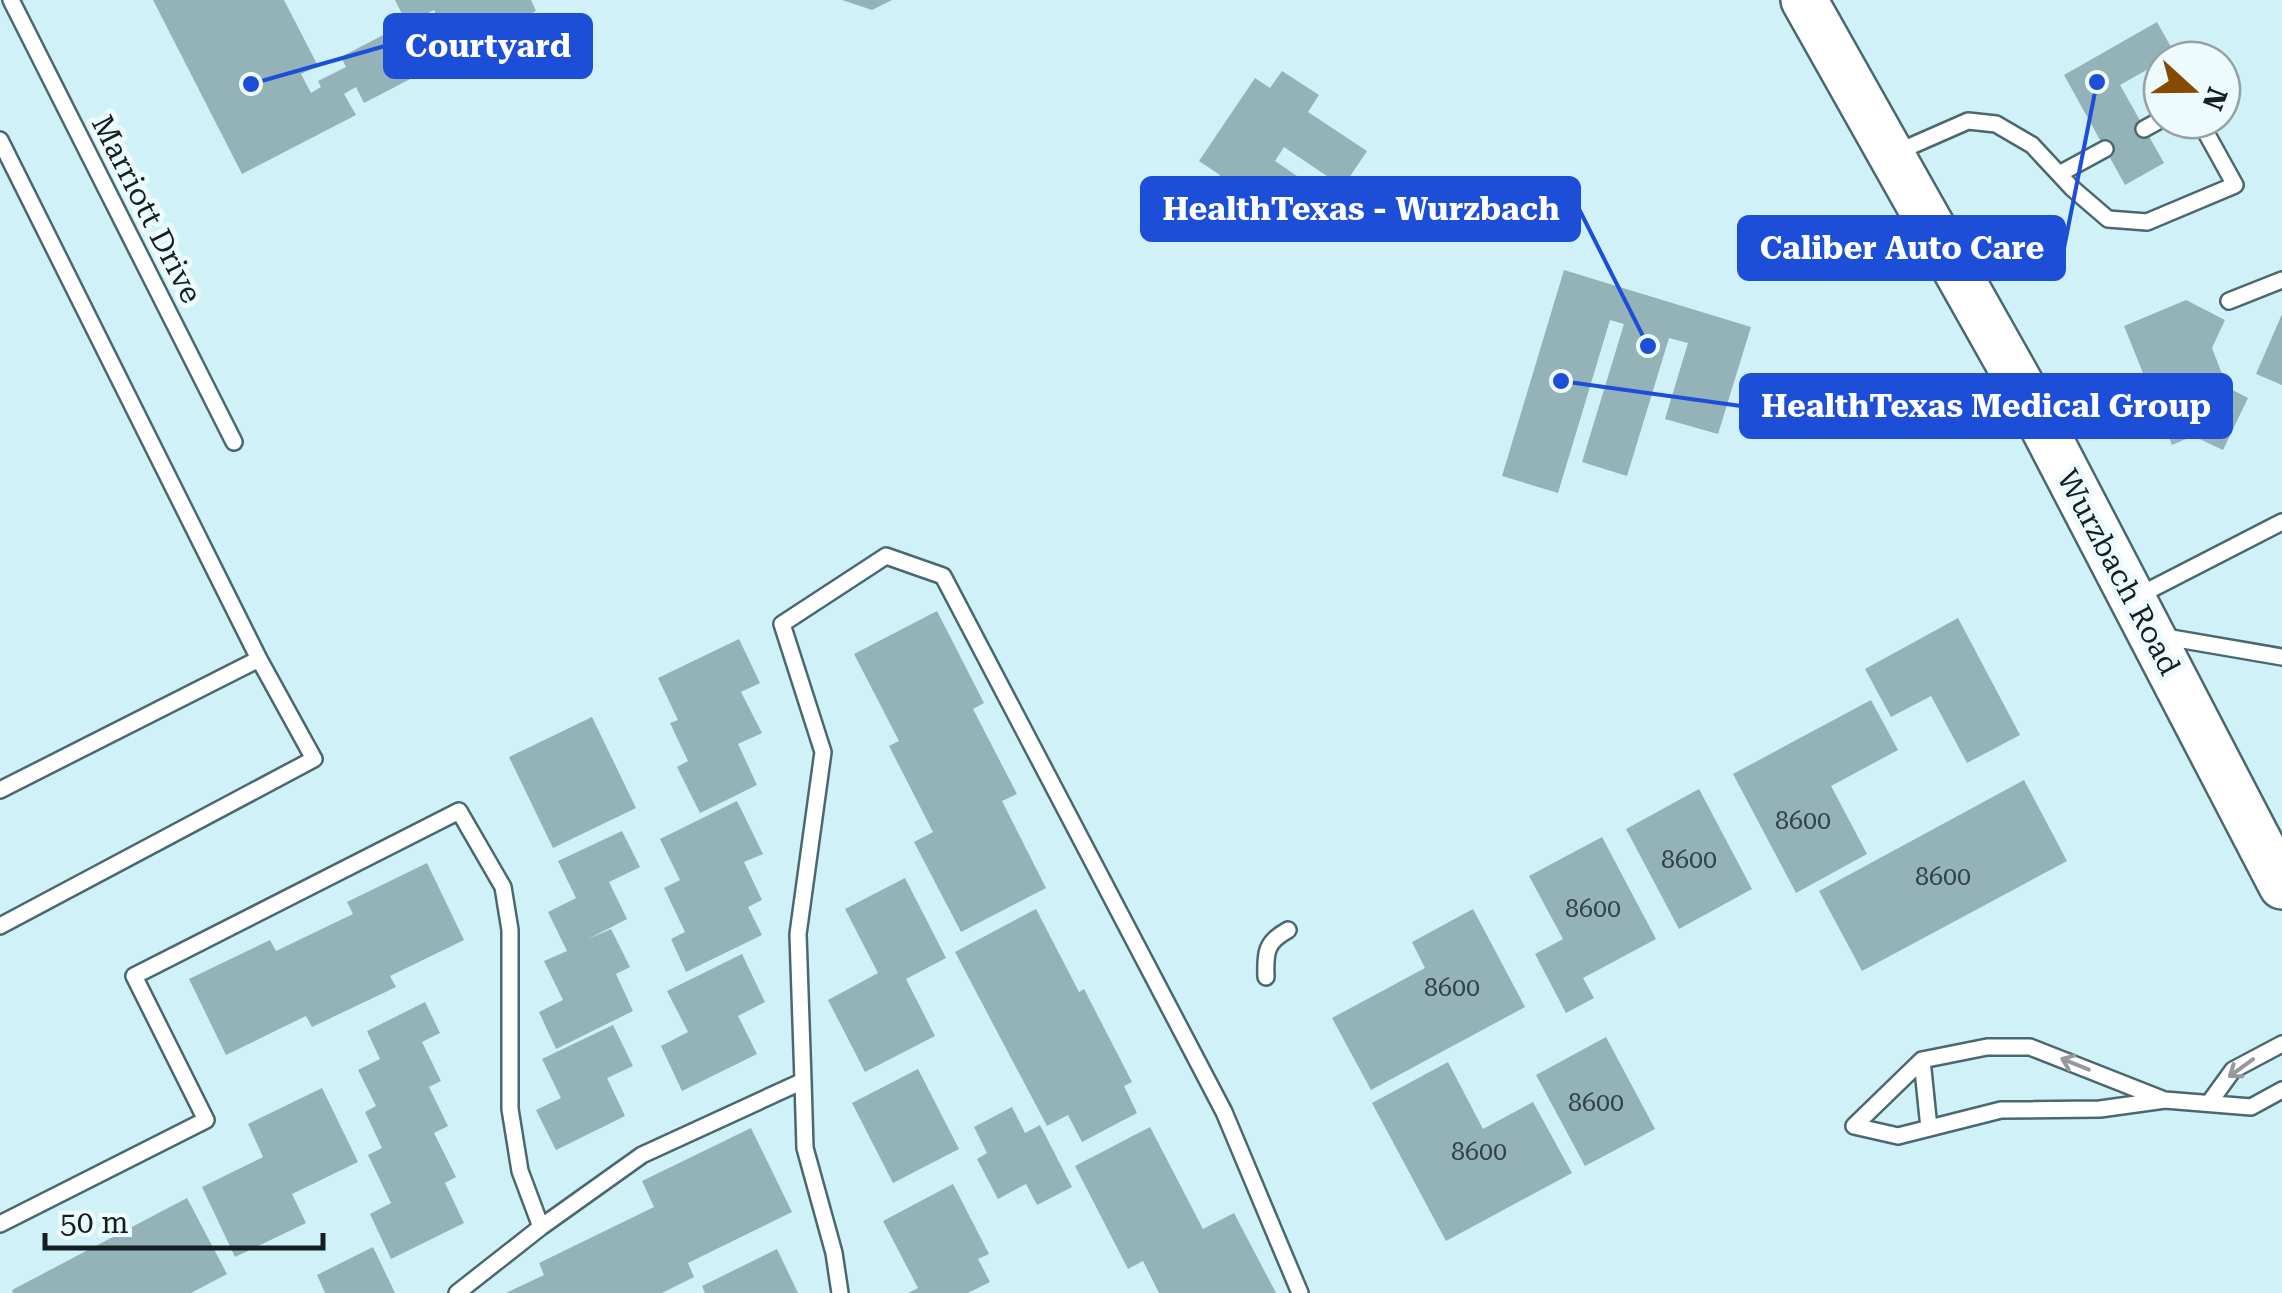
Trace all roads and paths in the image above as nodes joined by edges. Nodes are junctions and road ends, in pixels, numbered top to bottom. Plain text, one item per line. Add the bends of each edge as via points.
1 (11, 0) edge
2 (1804, 0) edge
3 (0, 140) edge
4 (2209, 140) edge
5 (2105, 149) dead end
6 (1891, 154) junction
7 (2059, 174) junction
8 (2282, 280) edge
9 (2229, 300) dead end
10 (234, 442) dead end
11 (2282, 522) edge
12 (2142, 617) junction
13 (2282, 657) edge
14 (259, 658) junction
15 (0, 790) edge
16 (2282, 886) edge
17 (0, 926) edge
18 (2282, 1044) edge
19 (1922, 1060) junction
20 (803, 1081) junction
21 (2282, 1090) edge
22 (2166, 1100) junction
23 (2209, 1103) junction
24 (1928, 1128) junction
25 (0, 1224) edge
26 (540, 1227) junction
27 (457, 1293) edge
28 (840, 1293) edge
29 (1300, 1293) edge

1 - 10 lane, Marriott Drive
2 - 6 main road, Wurzbach Road
3 - 14 lane
4 - 7 lane via 2234,185 2147,222 2108,219
5 - 7 lane
6 - 7 lane via 1968,121 1996,124 2032,144
6 - 12 main road, Wurzbach Road
8 - 9 lane
11 - 12 lane
12 - 13 lane
12 - 16 main road, Wurzbach Road
14 - 15 lane
14 - 17 lane via 314,759
18 -> 23 lane via 2233,1070
22 -> 19 lane via 2030,1046
19 - 24 lane
19 - 24 lane via 1854,1126 1898,1136
20 - 26 lane via 642,1156
20 - 28 lane via 805,1148
20 - 29 lane via 798,934 823,752 782,624 886,556 944,576 1224,1112
21 - 23 lane via 2251,1107
22 - 23 lane
22 - 24 lane via 2001,1110
25 - 26 lane via 206,1120 134,976 460,811 503,887 510,930 510,1109 520,1171
26 - 27 lane

